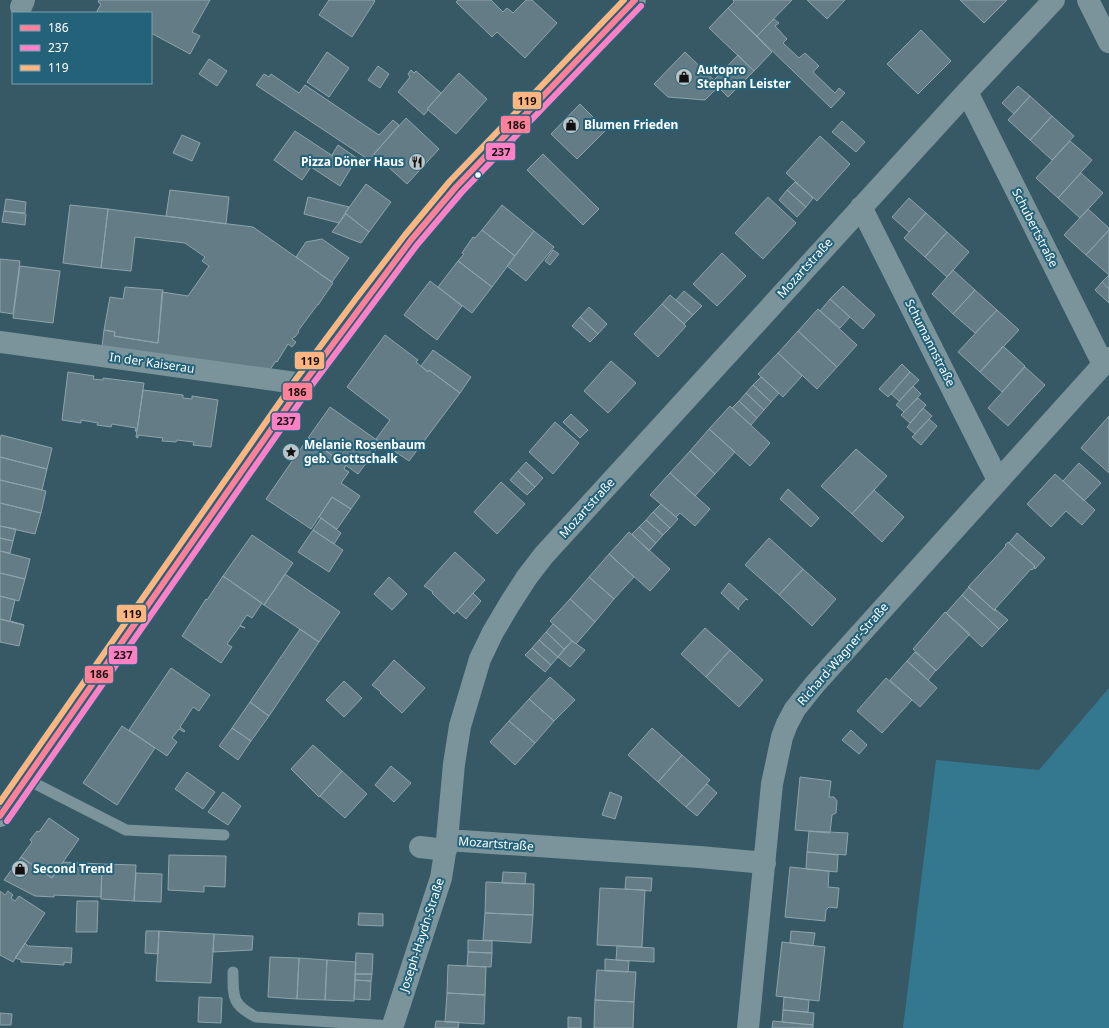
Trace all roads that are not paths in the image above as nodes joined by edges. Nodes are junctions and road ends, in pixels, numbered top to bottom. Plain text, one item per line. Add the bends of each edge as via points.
1 (635, 0) edge
2 (1054, 0) edge
3 (1088, 0) edge
4 (1109, 42) edge
5 (966, 92) junction
6 (861, 207) junction
7 (0, 342) edge
8 (1106, 361) edge
9 (303, 384) junction
10 (998, 480) junction
11 (26, 779) junction
12 (0, 816) edge
13 (224, 835) dead end
14 (446, 845) junction
15 (420, 847) dead end
16 (765, 863) junction
17 (233, 972) dead end
18 (392, 1027) edge
19 (748, 1028) edge

1 - 9 main road via 456,187 410,240
2 - 5 street, Mozartstraße
3 - 4 street
5 - 6 street, Mozartstraße
5 - 8 street, Schubertstraße
6 - 10 street, Schumannstraße
6 - 14 street, Mozartstraße via 544,555 527,578 493,632 480,659 460,726
7 - 9 street, In der Kaiserau
8 - 10 street, Richard-Wagner-Straße
9 - 11 main road
10 - 16 street, Richard-Wagner-Straße via 795,709 782,737 772,784
11 - 12 main road
11 - 13 lane via 126,830
14 - 15 street, Mozartstraße
14 - 16 street, Mozartstraße via 700,857
14 - 18 street, Joseph-Haydn-Straße via 441,878
16 - 19 street, Richard-Wagner-Straße
17 - 18 lane via 233,995 243,1010 256,1017

